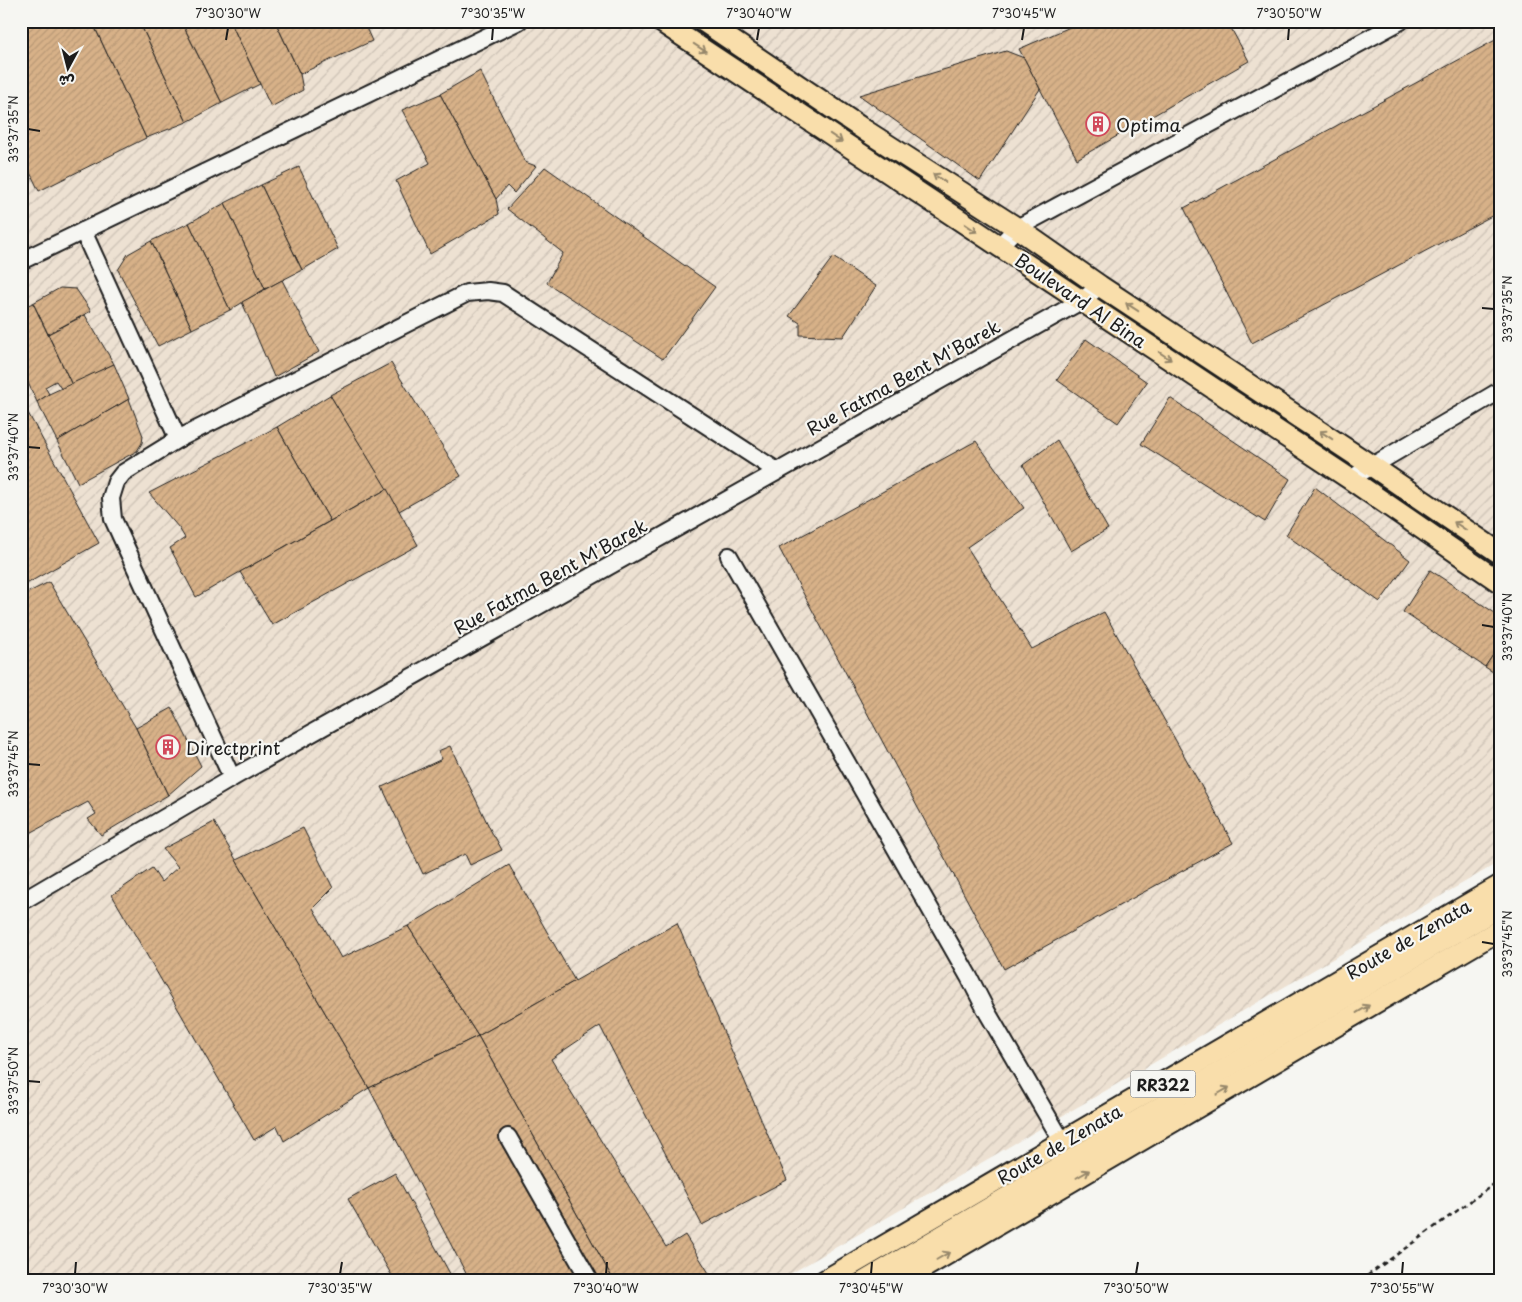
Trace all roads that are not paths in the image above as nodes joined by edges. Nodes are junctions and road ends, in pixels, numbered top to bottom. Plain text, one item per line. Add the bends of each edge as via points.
1 (519, 21) edge
2 (660, 21) edge
3 (703, 21) edge
4 (1401, 21) edge
5 (1017, 228) junction
6 (83, 231) junction
7 (999, 246) junction
8 (21, 261) edge
9 (1100, 286) junction
10 (1082, 300) junction
11 (1501, 390) edge
12 (178, 439) junction
13 (1372, 466) junction
14 (777, 471) junction
15 (1350, 479) junction
16 (1501, 554) edge
17 (729, 556) dead end
18 (1501, 582) edge
19 (232, 778) junction
20 (1501, 885) edge
21 (1501, 895) edge
22 (21, 902) edge
23 (1501, 906) edge
24 (1501, 929) edge
25 (508, 1137) dead end
26 (1062, 1141) junction
27 (590, 1281) edge
28 (824, 1281) edge
29 (841, 1281) edge
30 (866, 1281) edge
31 (901, 1281) edge

1 - 6 lane
2 -> 7 main road, Boulevard Al Bina
5 -> 3 main road, Boulevard Al Bina
4 - 5 lane
5 - 7 lane
5 - 9 main road, Boulevard Al Bina
6 - 8 lane
6 - 12 lane
7 - 10 main road, Boulevard Al Bina
9 - 10 lane, Rue Fatma Bent M'Barek
13 -> 9 main road, Boulevard Al Bina
10 - 14 lane, Rue Fatma Bent M'Barek
10 -> 15 main road, Boulevard Al Bina
11 - 13 lane
12 - 14 lane via 467,293 488,291 511,298
12 - 19 lane via 123,473 111,498 113,519
13 - 15 lane
16 -> 13 main road, Boulevard Al Bina
14 - 19 lane, Rue Fatma Bent M'Barek
15 - 18 main road, Boulevard Al Bina
17 - 26 lane
19 - 22 lane, Rue Fatma Bent M'Barek
20 - 26 main road, Route de Zenata / RR322
21 - 29 main road, Route de Zenata / RR322 via 1442,926
23 - 30 main road, Route de Zenata / RR322
31 -> 24 main road, Route de Zenata / RR322
25 - 27 lane
26 - 28 main road, Route de Zenata / RR322

